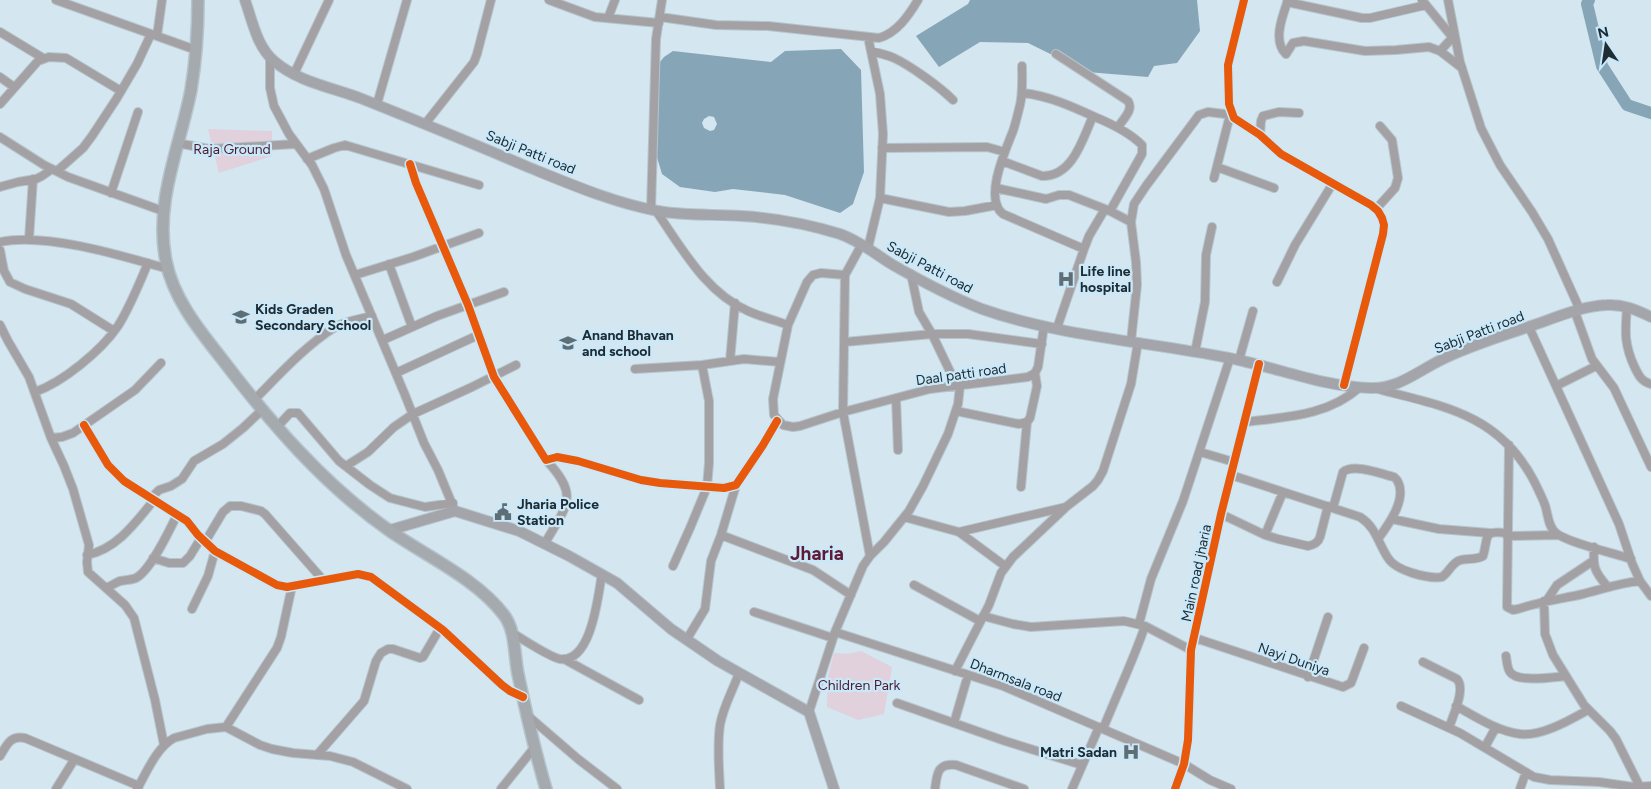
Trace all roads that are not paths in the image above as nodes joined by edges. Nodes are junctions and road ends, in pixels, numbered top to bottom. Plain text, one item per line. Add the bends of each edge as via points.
1 (56, 0) edge
2 (162, 0) edge
3 (198, 0) edge
4 (245, 0) edge
5 (329, 0) edge
6 (407, 0) edge
7 (491, 0) edge
8 (549, 0) edge
9 (615, 0) edge
10 (662, 0) edge
11 (918, 0) edge
12 (1244, 0) edge
13 (1448, 0) edge
14 (1287, 1) edge
15 (1424, 3) edge
16 (608, 18) junction
17 (659, 20) junction
18 (0, 32) edge
19 (154, 35) junction
20 (868, 37) junction
21 (1454, 37) junction
22 (196, 50) junction
23 (871, 51) junction
24 (1440, 51) junction
25 (1056, 54) dead end
26 (43, 58) junction
27 (270, 58) junction
28 (1022, 66) dead end
29 (1462, 68) junction
30 (294, 74) junction
31 (0, 77) edge
32 (14, 87) junction
33 (121, 91) junction
34 (1022, 92) junction
35 (953, 100) dead end
36 (0, 104) edge
37 (377, 104) junction
38 (138, 112) dead end
39 (1299, 113) dead end
40 (1232, 115) junction
41 (1093, 116) junction
42 (425, 124) junction
43 (1380, 126) dead end
44 (1118, 127) junction
45 (1260, 135) junction
46 (0, 137) edge
47 (177, 143) junction
48 (296, 144) junction
49 (882, 148) junction
50 (1005, 152) junction
51 (307, 160) junction
52 (1002, 162) junction
53 (410, 164) junction
54 (1217, 167) junction
55 (54, 170) junction
56 (1214, 178) dead end
57 (33, 179) junction
58 (1333, 182) junction
59 (479, 185) dead end
60 (0, 188) edge
61 (996, 188) junction
62 (1274, 188) dead end
63 (111, 193) junction
64 (880, 198) junction
65 (997, 205) junction
66 (1376, 209) junction
67 (654, 210) junction
68 (1107, 210) junction
69 (163, 211) junction
70 (1131, 222) junction
71 (1212, 227) dead end
72 (479, 233) dead end
73 (29, 239) junction
74 (0, 242) edge
75 (443, 246) junction
76 (865, 246) junction
77 (1084, 248) junction
78 (0, 250) edge
79 (148, 264) junction
80 (389, 264) junction
81 (168, 269) junction
82 (911, 274) junction
83 (355, 275) junction
84 (846, 275) junction
85 (1277, 282) dead end
86 (504, 292) dead end
87 (735, 303) junction
88 (468, 305) junction
89 (1627, 308) junction
90 (1253, 311) dead end
91 (1577, 311) junction
92 (372, 316) junction
93 (1651, 317) edge
94 (0, 325) edge
95 (788, 325) junction
96 (1044, 326) junction
97 (412, 327) junction
98 (1529, 327) junction
99 (1057, 328) junction
100 (114, 330) junction
101 (932, 334) junction
102 (474, 337) dead end
103 (382, 340) junction
104 (1134, 341) junction
105 (845, 342) junction
106 (1042, 344) junction
107 (1195, 352) junction
108 (1234, 359) junction
109 (730, 361) junction
110 (161, 362) dead end
111 (780, 362) junction
112 (1260, 364) junction
113 (702, 365) junction
114 (516, 366) dead end
115 (1596, 366) junction
116 (635, 369) dead end
117 (396, 373) junction
118 (1035, 373) junction
119 (494, 377) junction
120 (1651, 384) edge
121 (1344, 385) junction
122 (958, 386) junction
123 (1556, 386) junction
124 (1360, 387) junction
125 (1375, 389) junction
126 (35, 392) junction
127 (896, 398) junction
128 (254, 400) junction
129 (262, 410) junction
130 (956, 411) junction
131 (843, 412) junction
132 (412, 414) junction
133 (777, 421) junction
134 (1028, 422) junction
135 (1245, 422) junction
136 (84, 425) junction
137 (277, 427) junction
138 (51, 438) junction
139 (1509, 445) junction
140 (898, 450) dead end
141 (1200, 452) junction
142 (546, 460) junction
143 (1234, 462) junction
144 (346, 466) junction
145 (1651, 466) edge
146 (1231, 475) junction
147 (736, 485) junction
148 (707, 487) junction
149 (1020, 488) dead end
150 (1283, 492) junction
151 (152, 499) junction
152 (454, 507) junction
153 (1066, 507) junction
154 (1330, 507) junction
155 (1221, 514) junction
156 (177, 515) junction
157 (904, 517) junction
158 (1392, 519) junction
159 (390, 530) junction
160 (959, 532) junction
161 (1490, 533) junction
162 (1507, 534) junction
163 (722, 535) junction
164 (1265, 535) junction
165 (1558, 535) junction
166 (1378, 539) junction
167 (203, 540) junction
168 (546, 544) junction
169 (1594, 547) junction
170 (215, 551) junction
171 (87, 555) junction
172 (870, 556) junction
173 (153, 558) junction
174 (1631, 559) junction
175 (1593, 561) junction
176 (673, 566) dead end
177 (1006, 566) junction
178 (602, 574) junction
179 (323, 580) junction
180 (1640, 580) junction
181 (914, 585) dead end
182 (292, 586) junction
183 (1608, 586) junction
184 (106, 588) junction
185 (851, 595) junction
186 (1651, 596) edge
187 (1546, 600) junction
188 (192, 609) dead end
189 (754, 612) dead end
190 (1328, 617) dead end
191 (982, 618) junction
192 (1142, 625) junction
193 (440, 628) junction
194 (512, 633) junction
195 (834, 635) junction
196 (1194, 638) junction
197 (687, 639) junction
198 (1364, 648) dead end
199 (1192, 650) junction
200 (1506, 656) dead end
201 (564, 659) junction
202 (1423, 662) dead end
203 (955, 670) junction
204 (739, 673) junction
205 (968, 675) junction
206 (1566, 676) junction
207 (1308, 677) junction
208 (523, 697) junction
209 (639, 700) dead end
210 (897, 702) dead end
211 (1400, 706) dead end
212 (1456, 706) junction
213 (1588, 710) junction
214 (809, 712) junction
215 (527, 715) junction
216 (954, 723) junction
217 (226, 727) junction
218 (1496, 727) junction
219 (1101, 728) junction
220 (1449, 728) junction
221 (164, 745) junction
222 (1485, 747) junction
223 (534, 748) junction
224 (317, 755) junction
225 (0, 756) edge
226 (74, 760) junction
227 (1184, 764) junction
228 (1082, 765) junction
229 (1526, 772) junction
230 (1651, 786) edge
231 (1640, 787) junction
232 (138, 788) edge
233 (56, 789) edge
234 (407, 789) edge
235 (501, 789) edge
236 (546, 789) edge
237 (617, 789) edge
238 (720, 789) edge
239 (834, 789) edge
240 (935, 789) edge
241 (1024, 789) edge
242 (1072, 789) edge
243 (1175, 789) edge
244 (1231, 789) edge
245 (1520, 789) edge

1 - 19 street
2 - 19 street
3 - 22 highway
4 - 27 main road, Sabji Patti road
5 - 30 street
6 - 37 street
7 - 42 street via 474,62
8 - 16 street via 586,14
9 - 16 street
10 - 17 street
11 - 20 street via 894,31 879,38
12 - 40 street via 1228,65
13 - 21 street
14 - 15 street via 1362,18 1377,18
14 - 24 street via 1279,33 1286,54 1293,43 1304,41 1364,51 1429,47
15 - 21 street
16 - 17 street
17 - 20 street via 768,26
17 - 67 street
18 - 26 street
19 - 22 street
19 - 33 street
20 - 23 street
21 - 24 street
21 - 29 street
22 - 47 highway via 191,91
23 - 35 street via 901,62
23 - 49 street via 880,94
24 - 29 street
25 - 44 street via 1129,103 1130,110
26 - 32 street
26 - 33 street via 66,58
27 - 30 main road, Sabji Patti road
27 - 48 street via 274,106
28 - 34 street
29 - 91 street via 1481,128 1500,165 1548,239
30 - 37 main road, Sabji Patti road
31 - 32 street
32 - 36 street
33 - 55 street via 83,148
34 - 41 street via 1058,101
34 - 50 street via 1016,123
37 - 42 main road, Sabji Patti road
38 - 63 street
39 - 45 street via 1279,112 1263,116
40 - 45 street
40 - 54 street
40 - 70 street via 1208,112 1199,115 1134,204
41 - 44 street
41 - 52 street via 1074,157 1061,171 1042,176
42 - 67 main road, Sabji Patti road via 596,193
43 - 66 street via 1392,140 1398,178 1395,188
44 - 68 street via 1138,141 1143,149
45 - 58 street via 1281,154
46 - 55 street
47 - 48 street via 209,149
47 - 69 highway
48 - 51 street
49 - 50 street via 987,147
49 - 64 street
50 - 52 street
51 - 53 street via 346,145
51 - 83 street via 324,189
52 - 61 street
53 - 59 street
53 - 75 street
54 - 56 street
54 - 62 street
55 - 57 street
55 - 63 street
57 - 60 street
57 - 73 street
58 - 66 street
58 - 85 street
61 - 65 street
61 - 68 street via 1046,199 1063,194
63 - 69 street
64 - 65 street via 949,212
64 - 76 street
65 - 77 street via 1003,214
66 - 121 street via 1384,225 1383,234
67 - 76 main road, Sabji Patti road via 798,223 845,236
67 - 87 street via 706,281
68 - 70 street
68 - 77 street
69 - 81 highway via 162,239
70 - 104 street via 1137,285
71 - 107 street via 1206,255 1205,302
72 - 75 street
73 - 74 street
73 - 79 street via 117,254
75 - 80 street
75 - 88 street
76 - 82 main road, Sabji Patti road
76 - 84 street
77 - 99 street
78 - 100 street via 4,272 10,282 71,304
79 - 81 street
79 - 100 street
80 - 83 street
80 - 97 street
81 - 128 highway via 174,287 203,334
82 - 96 main road, Sabji Patti road via 979,308
82 - 101 street via 919,312
83 - 92 street
84 - 95 street via 813,275
84 - 105 street
86 - 88 street
87 - 95 street
87 - 109 street
88 - 97 street
88 - 119 street
89 - 91 main road, Sabji Patti road via 1609,305
89 - 93 main road, Sabji Patti road
89 - 120 street via 1627,349 1641,379
90 - 108 street
91 - 98 main road, Sabji Patti road
91 - 115 street
92 - 103 street
92 - 128 street via 335,327
94 - 126 street
95 - 111 street
96 - 99 main road, Sabji Patti road
96 - 106 street
97 - 103 street
98 - 123 street
98 - 125 main road, Sabji Patti road via 1455,353 1398,384
99 - 104 main road, Sabji Patti road
100 - 126 street via 94,352 57,382
101 - 105 street
101 - 106 street via 979,334
101 - 122 street
102 - 117 street
103 - 117 street
104 - 107 main road, Sabji Patti road
104 - 153 street via 1131,384 1103,470 1093,486
105 - 131 street
106 - 118 street
107 - 108 main road, Sabji Patti road
108 - 112 main road, Sabji Patti road
108 - 141 street
109 - 111 street
109 - 113 street
110 - 136 street via 135,390
111 - 133 street via 773,399
112 - 121 main road, Sabji Patti road
112 - 135 street, Main road jharia
113 - 116 street
113 - 148 street via 709,401
114 - 119 street
115 - 123 street
115 - 145 street via 1617,394
117 - 132 street
118 - 122 street, Daal patti road via 1020,379
118 - 134 street via 1037,386
119 - 132 street
119 - 142 street
121 - 124 main road, Sabji Patti road
122 - 127 street, Daal patti road
122 - 130 street
123 - 174 street via 1619,524
124 - 125 main road, Sabji Patti road
124 - 135 street via 1341,402 1324,409
125 - 139 street via 1461,413 1482,423
126 - 138 street
127 - 131 street, Daal patti road
127 - 140 street
128 - 129 highway
129 - 137 highway
129 - 151 street via 223,444 194,462 182,479 159,490
130 - 134 street via 1011,423
130 - 157 street via 919,494
131 - 133 street, Daal patti road via 793,427
131 - 172 street
132 - 144 street via 368,452
132 - 152 street
133 - 147 street
134 - 149 street
135 - 143 street, Main road jharia
136 - 138 street via 68,436
136 - 151 street via 114,473
137 - 144 street via 290,413 298,413
137 - 159 highway via 330,482
138 - 171 street via 73,489 89,545
139 - 162 street
139 - 165 street via 1532,478 1553,531
141 - 143 street
141 - 192 street via 1151,579
142 - 148 street via 557,457 641,480
142 - 168 street via 567,489 567,506
143 - 146 street, Main road jharia
144 - 152 street via 380,492 400,501 425,507
146 - 150 street
146 - 155 street, Main road jharia
147 - 148 street
147 - 163 street
148 - 176 street
150 - 154 street
150 - 164 street
151 - 156 street
151 - 171 street via 137,521 113,544 99,553
152 - 159 main road
152 - 168 main road
153 - 160 street
153 - 177 street
154 - 158 street via 1344,472 1355,468 1394,477 1400,484
154 - 164 street via 1318,542 1313,545
154 - 166 street via 1360,517 1374,529
155 - 164 street
155 - 196 street, Main road jharia
156 - 167 street via 187,521
156 - 173 street
157 - 160 street
157 - 172 street
158 - 161 street via 1439,529
158 - 166 street
159 - 194 highway via 481,592 506,618
160 - 177 street
161 - 162 street
161 - 166 street via 1483,556 1456,562 1446,575 1439,577 1420,575 1396,566 1388,559
162 - 165 street
162 - 187 street via 1507,607 1513,610
163 - 185 street via 813,570
163 - 197 street via 712,562 705,609
165 - 169 street
167 - 170 street
167 - 173 street via 182,563
167 - 179 street via 230,506 261,511
168 - 178 main road
169 - 174 street
169 - 175 street
170 - 182 street via 277,585
170 - 188 street via 208,576
171 - 184 street via 88,572
172 - 185 street
173 - 184 street via 137,577
174 - 180 street
175 - 183 street via 1597,575
175 - 187 street via 1556,585
177 - 191 street
178 - 197 main road
178 - 201 street via 592,626 577,653
179 - 182 street
179 - 193 street via 366,575
180 - 183 street
180 - 186 street
181 - 191 street
182 - 217 street via 277,648
183 - 187 street
184 - 221 street via 134,618
185 - 195 street
187 - 206 street via 1545,634
189 - 195 street, Dharmsala road
190 - 207 street
191 - 192 street via 1031,627 1108,621
191 - 203 street
192 - 199 street
192 - 219 street via 1133,660
193 - 208 street via 502,685
193 - 224 street via 423,657 393,649 381,653 364,701
194 - 201 street
194 - 208 highway
195 - 203 street, Dharmsala road
195 - 214 street
196 - 199 street, Main road jharia
196 - 207 street, Nayi Duniya
197 - 204 main road
198 - 207 street, Nayi Duniya via 1347,686
199 - 227 street, Main road jharia
200 - 206 street via 1510,673 1515,677
201 - 209 street
202 - 212 street via 1460,682 1461,692
203 - 205 street, Dharmsala road
204 - 214 main road
204 - 238 street via 720,725
205 - 216 street
205 - 219 street, Dharmsala road via 1003,686
206 - 213 street
208 - 215 highway
210 - 216 street
211 - 220 street
212 - 218 street
212 - 220 street
213 - 218 street via 1557,726 1529,734
213 - 231 street via 1610,731
214 - 239 main road
215 - 223 highway
215 - 237 street
216 - 228 street
217 - 221 street via 174,738
217 - 224 street via 272,749
218 - 222 street
219 - 227 street, Dharmsala road
219 - 228 street
220 - 222 street
221 - 232 street
222 - 229 street
223 - 235 street
223 - 236 highway
224 - 234 street via 353,762
225 - 226 street via 12,739 18,737
226 - 232 street
226 - 233 street
227 - 243 street, Main road jharia
227 - 244 street, Dharmsala road
228 - 242 street
229 - 231 street via 1542,779
229 - 245 street
230 - 231 street
240 - 241 street via 938,774 949,764

